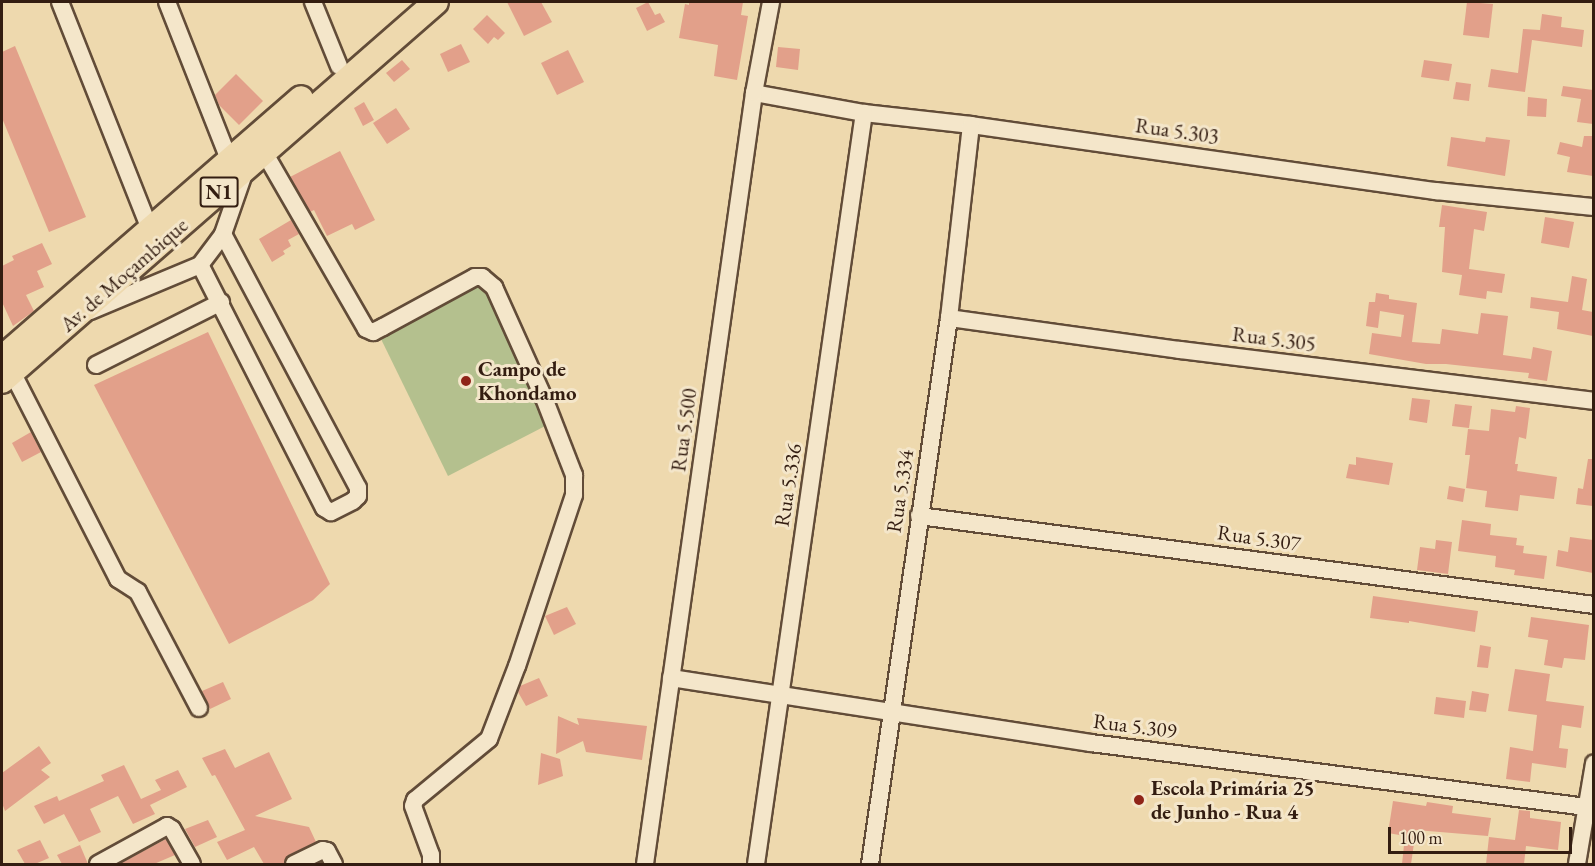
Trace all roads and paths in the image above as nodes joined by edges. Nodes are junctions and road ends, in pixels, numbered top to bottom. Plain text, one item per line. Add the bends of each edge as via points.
1 (60, 2) edge
2 (167, 2) edge
3 (313, 2) edge
4 (414, 2) edge
5 (436, 2) edge
6 (771, 2) edge
7 (339, 66) junction
8 (754, 93) junction
9 (864, 113) junction
10 (971, 124) junction
11 (264, 152) junction
12 (238, 164) junction
13 (1593, 207) edge
14 (150, 229) junction
15 (223, 234) junction
16 (201, 265) junction
17 (221, 302) junction
18 (78, 316) junction
19 (949, 318) junction
20 (96, 365) dead end
21 (5, 371) edge
22 (1593, 402) edge
23 (919, 516) junction
24 (1593, 605) edge
25 (671, 678) junction
26 (779, 694) junction
27 (199, 708) dead end
28 (890, 713) junction
29 (1593, 763) edge
30 (1590, 807) edge
31 (98, 864) edge
32 (192, 864) edge
33 (294, 864) edge
34 (334, 864) edge
35 (431, 864) edge
36 (645, 864) edge
37 (756, 864) edge
38 (870, 864) edge
39 (1577, 864) edge

1 - 14 street
2 - 12 street
3 - 7 street
4 - 7 highway, Av. de Moçambique / N1
5 - 11 highway, Av. de Moçambique / N1
6 - 8 street, Rua 5.500
7 - 12 highway, Av. de Moçambique / N1
8 - 9 street, Rua 5.303
8 - 25 street, Rua 5.500
9 - 10 street, Rua 5.303
9 - 26 street, Rua 5.336
10 - 13 street, Rua 5.303 via 1436,191
10 - 19 street, Rua 5.334
11 - 12 highway, Av. de Moçambique / N1
11 - 35 street via 366,329 373,332 475,277 494,286 574,475 573,495 489,739 415,800 413,806
12 - 14 highway, Av. de Moçambique / N1
12 - 15 street
12 - 18 highway, Av. de Moçambique / N1
14 - 21 highway, Av. de Moçambique / N1
15 - 16 street
15 - 17 street via 358,488 353,501 331,512 324,508
16 - 17 street
16 - 18 street
17 - 20 street
18 - 21 highway, Av. de Moçambique / N1
19 - 22 street, Rua 5.305
19 - 23 street, Rua 5.334
21 - 27 street via 117,579 138,592
23 - 24 street, Rua 5.307
23 - 28 street, Rua 5.334
25 - 26 street, Rua 5.309
25 - 36 street, Rua 5.500
26 - 28 street, Rua 5.309
26 - 37 street, Rua 5.336
28 - 30 street, Rua 5.309
28 - 38 street, Rua 5.334
29 - 30 street
30 - 39 street
31 - 32 street via 167,826
33 - 34 street via 323,850

